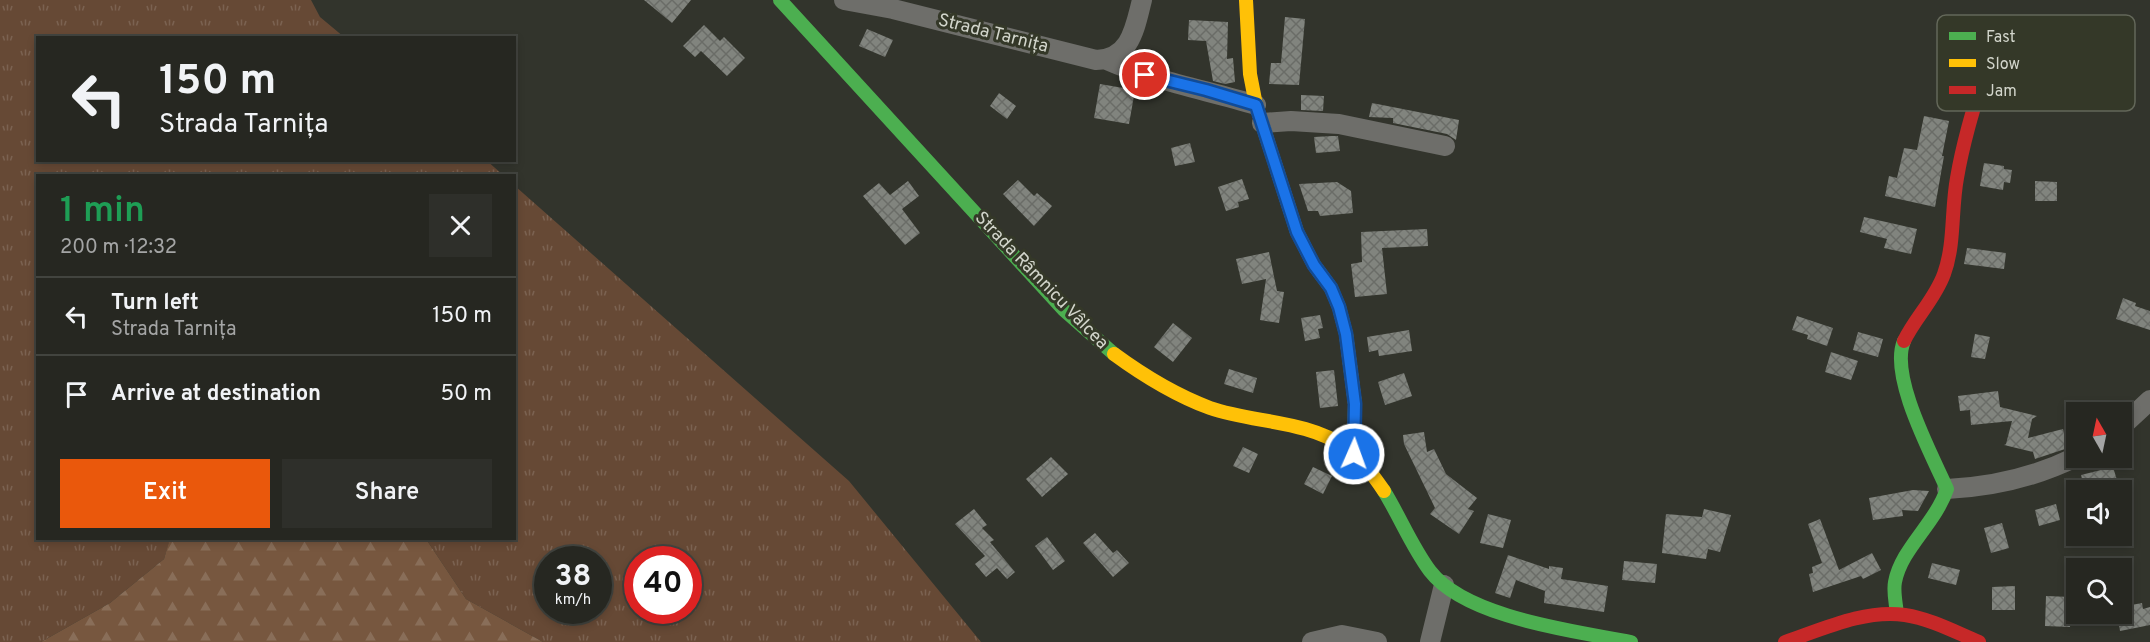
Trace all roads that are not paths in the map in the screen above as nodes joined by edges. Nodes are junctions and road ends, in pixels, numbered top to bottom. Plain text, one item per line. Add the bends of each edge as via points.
1 (780, 0) edge
2 (844, 0) edge
3 (1142, 0) edge
4 (1246, 0) edge
5 (1107, 60) junction
6 (1975, 111) edge
7 (1259, 114) junction
8 (1445, 146) dead end
9 (2150, 400) edge
10 (2132, 417) edge
11 (1354, 454) junction
12 (2066, 461) edge
13 (1947, 489) junction
14 (1444, 585) junction
15 (1897, 614) junction
16 (1312, 642) edge
17 (1377, 642) edge
18 (1430, 642) edge
19 (1631, 642) edge
20 (1785, 642) edge
21 (1979, 642) edge

1 - 11 main road, Strada Râmnicu Vâlcea via 1064,310 1112,354 1184,397 1229,413 1322,435
2 - 5 street, Strada Tarnița
3 - 5 street via 1126,47
4 - 7 main road via 1250,74
5 - 7 street, Strada Tarnița via 1157,79 1206,90
6 - 13 main road via 1956,179 1943,280 1905,340 1900,355 1902,377
7 - 8 street via 1340,124
7 - 11 main road via 1297,232 1339,307 1355,404
9 - 10 street
11 - 14 main road, Strada Râmnicu Vâlcea via 1374,475 1420,556
12 - 13 street via 2015,480
13 - 15 main road via 1939,510 1898,569 1894,583
14 - 18 street
14 - 19 main road, Strada Râmnicu Vâlcea via 1489,611
15 - 20 main road via 1865,617
15 - 21 main road via 1928,621
16 - 17 street via 1342,635

